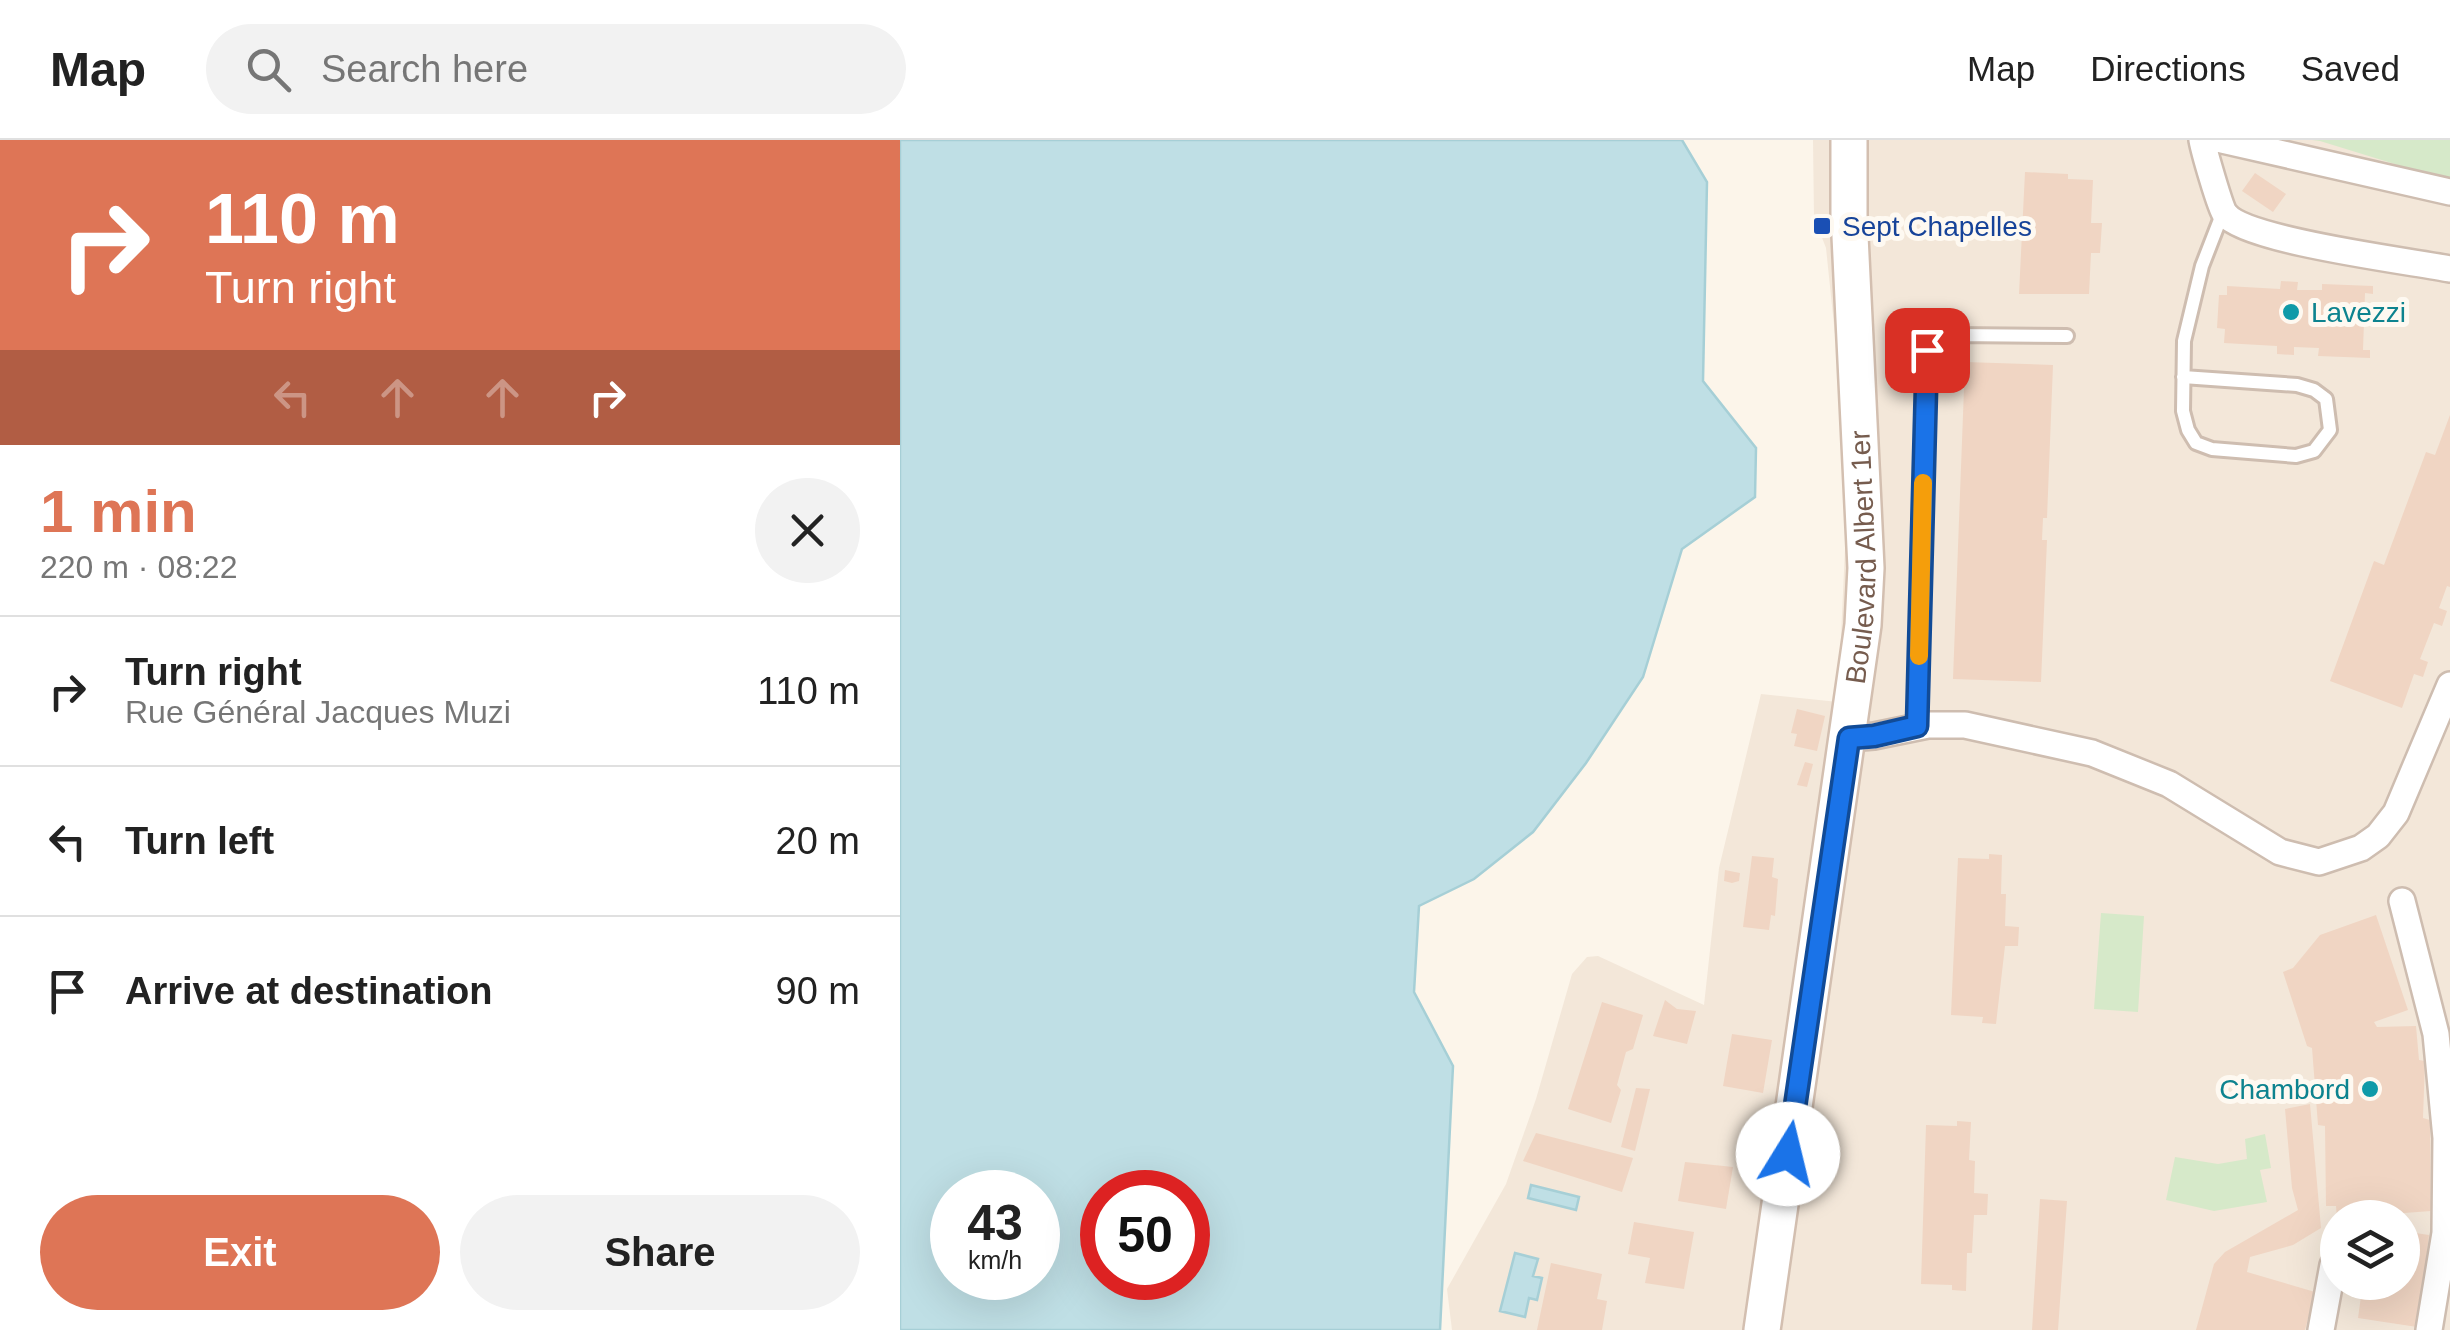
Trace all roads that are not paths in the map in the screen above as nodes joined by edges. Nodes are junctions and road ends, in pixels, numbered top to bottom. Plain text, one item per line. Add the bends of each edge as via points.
1 (1849, 140) edge
2 (2202, 140) edge
3 (2222, 140) edge
4 (2450, 192) edge
5 (2223, 212) junction
6 (2450, 269) edge
7 (2067, 336) dead end
8 (2184, 377) junction
9 (2450, 685) edge
10 (1917, 726) junction
11 (1849, 738) junction
12 (2402, 901) dead end
13 (2326, 1300) edge
14 (1762, 1330) edge
15 (2320, 1330) edge
16 (2429, 1330) edge

1 - 11 main road, Boulevard Albert 1er via 1866,568
2 - 5 street
3 - 4 street
5 - 6 street via 2262,234
5 - 8 lane via 2189,311
7 - 10 lane via 1954,335 1927,350
8 - 8 lane via 2188,430 2196,443 2212,449 2296,456 2314,451 2330,430 2326,399 2314,390
9 - 10 street via 2396,813 2362,848 2320,862 2280,852 2169,784 2092,752 1992,729
10 - 11 street
11 - 14 main road, Boulevard Albert 1er
12 - 16 street via 2436,1034 2446,1138 2445,1233
13 - 15 street

